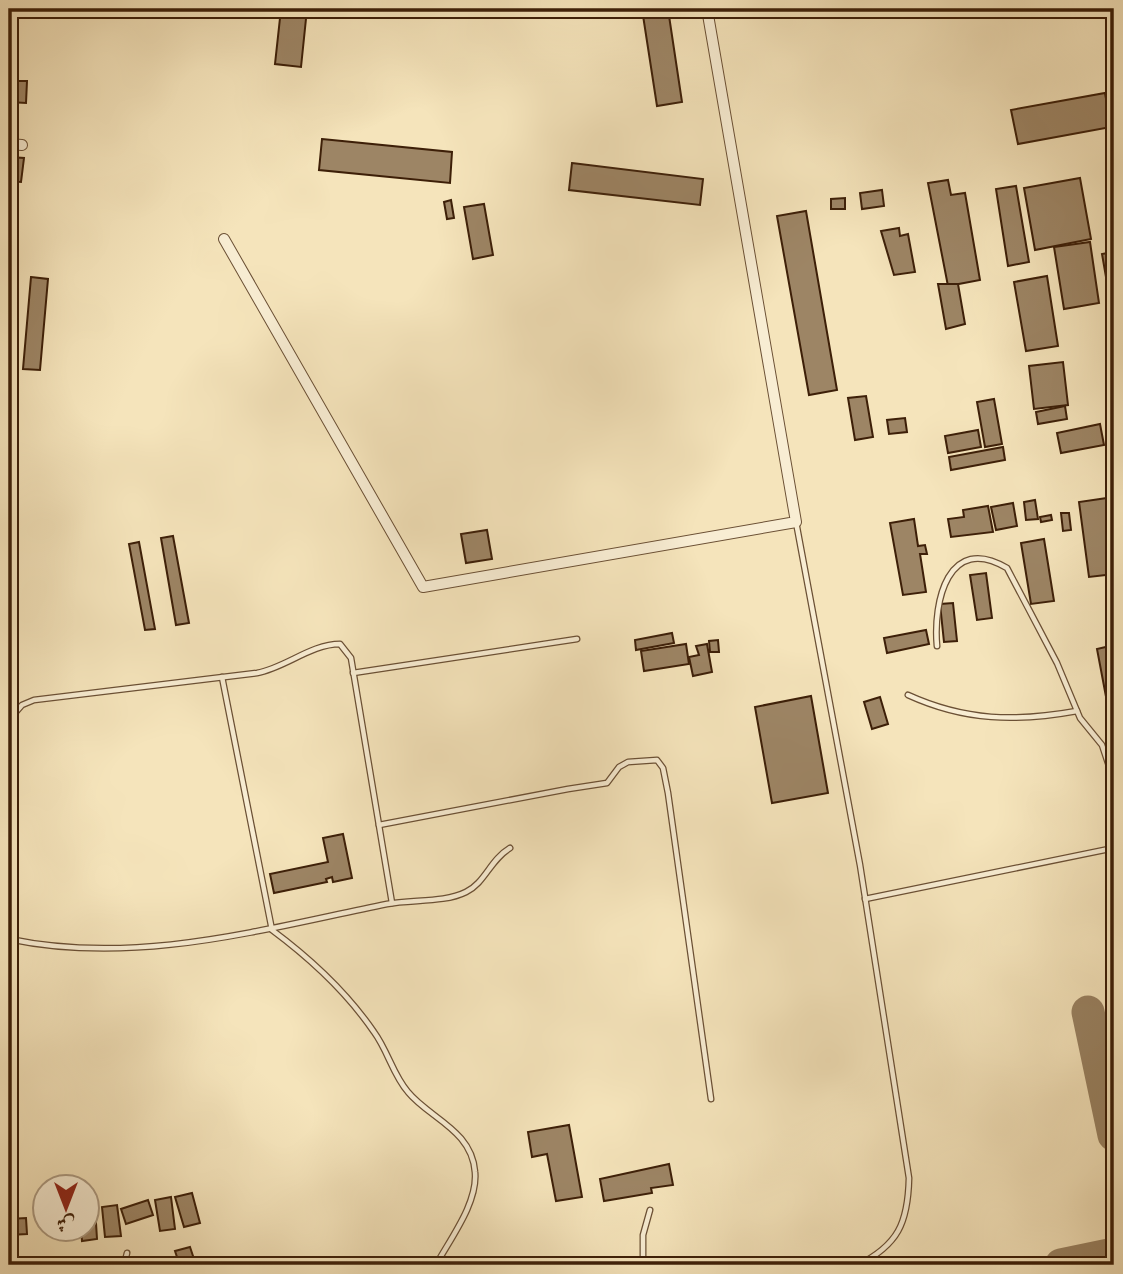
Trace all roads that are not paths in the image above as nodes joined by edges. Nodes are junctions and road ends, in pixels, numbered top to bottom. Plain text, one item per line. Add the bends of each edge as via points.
1 (707, 9) edge
2 (9, 144) edge
3 (22, 145) dead end
4 (224, 239) dead end
5 (796, 522) junction
6 (577, 639) dead end
7 (937, 646) dead end
8 (353, 673) junction
9 (222, 677) junction
10 (908, 695) dead end
11 (1077, 711) junction
12 (9, 720) edge
13 (1114, 781) edge
14 (379, 825) junction
15 (510, 848) dead end
16 (1114, 848) edge
17 (865, 899) junction
18 (392, 903) junction
19 (272, 930) junction
20 (9, 939) edge
21 (711, 1099) dead end
22 (650, 1210) dead end
23 (127, 1253) dead end
24 (124, 1265) edge
25 (436, 1265) edge
26 (643, 1265) edge
27 (858, 1265) edge

1 - 5 street
2 - 3 street
4 - 5 street via 423,587
5 - 17 lane
6 - 8 lane
7 - 11 lane via 937,607 946,578 975,559 998,562 1015,577
8 - 9 lane via 347,650 331,644 272,670
8 - 14 lane
9 - 12 lane via 34,700 22,705
9 - 19 lane
10 - 11 lane via 960,715 987,719
11 - 13 lane via 1102,745
14 - 18 lane
14 - 21 lane via 599,786 607,783 619,766 657,760 668,793
15 - 18 lane via 495,857 467,892
16 - 17 lane
17 - 27 lane via 909,1178 909,1206 900,1230 883,1253
18 - 19 lane
19 - 20 lane via 142,947 60,947
19 - 25 lane via 333,981 375,1033 409,1094 454,1131 470,1155 475,1185
22 - 26 lane via 643,1235
23 - 24 lane

